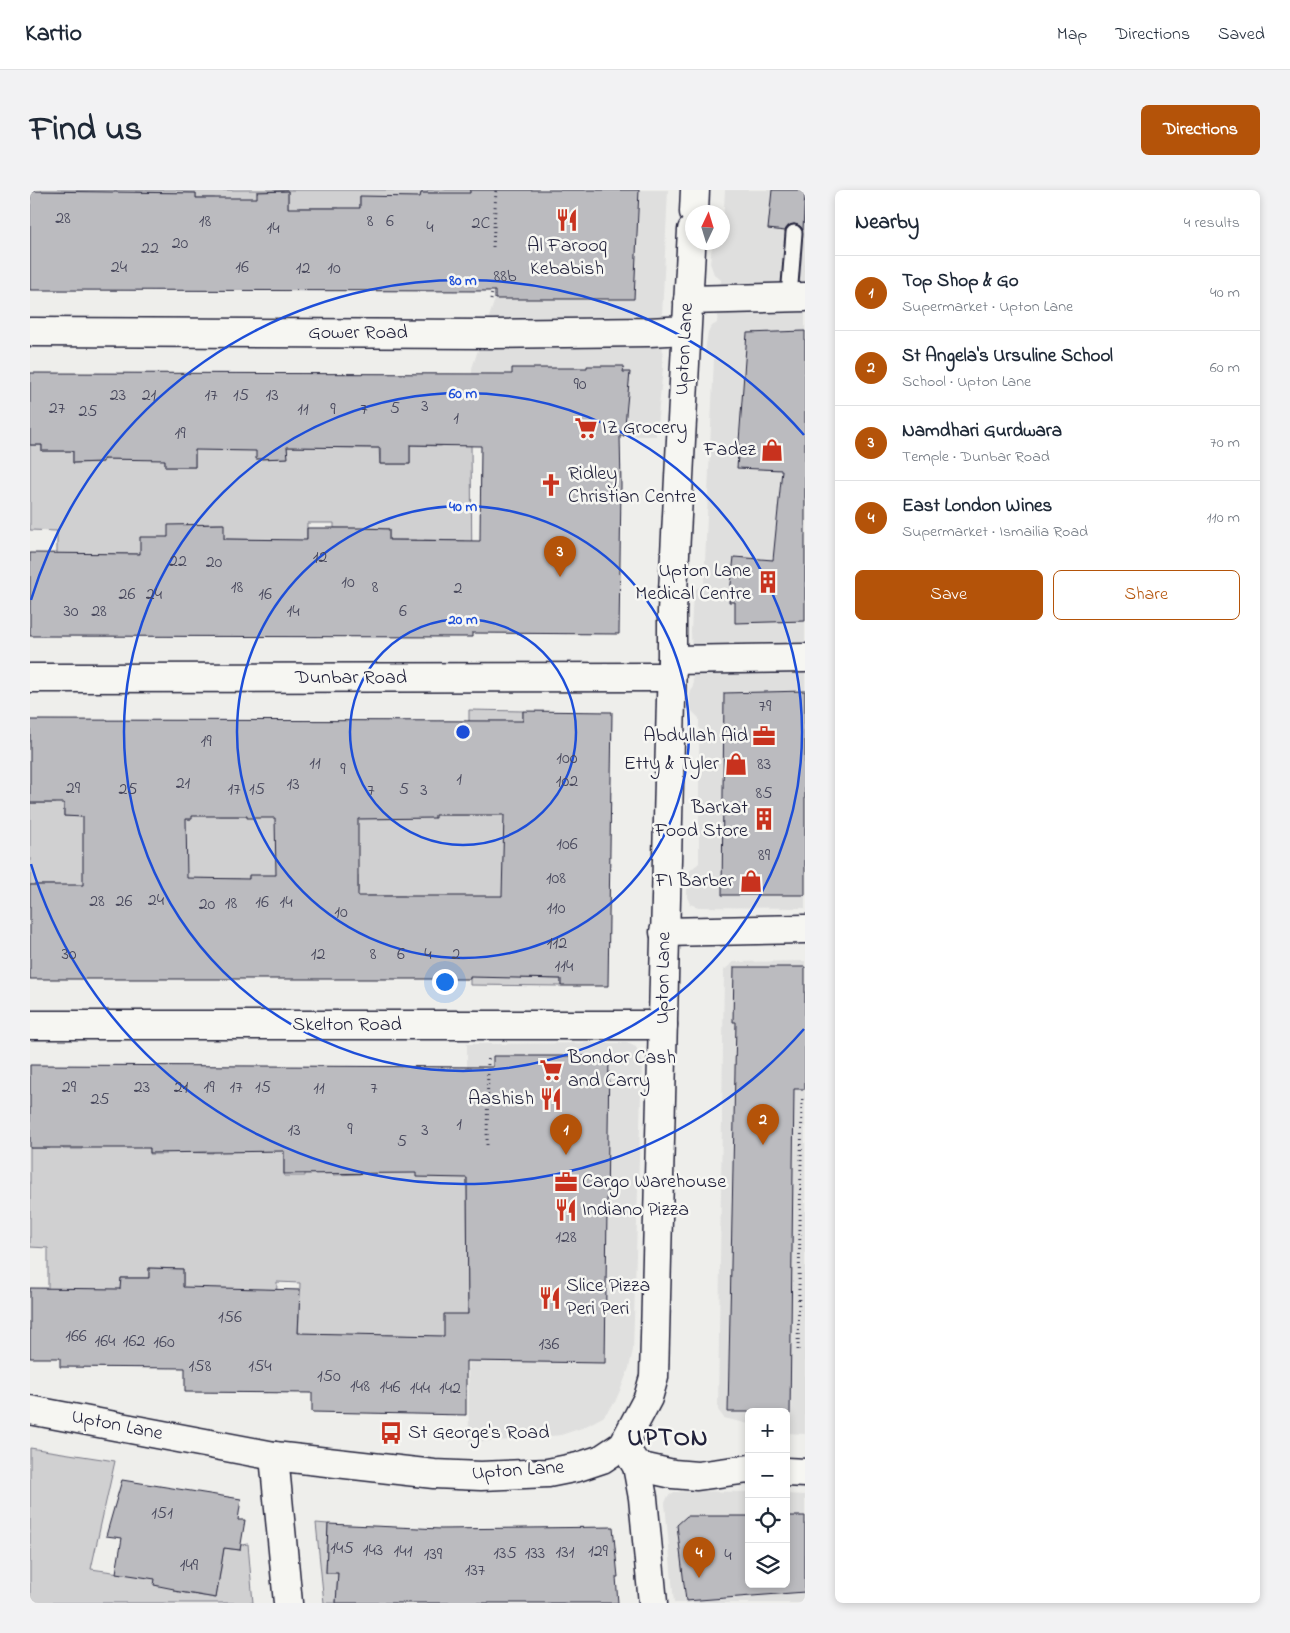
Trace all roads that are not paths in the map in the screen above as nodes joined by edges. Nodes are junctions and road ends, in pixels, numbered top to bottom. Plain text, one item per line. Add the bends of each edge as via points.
1 (695, 190) edge
2 (694, 205) edge
3 (794, 232) dead end
4 (691, 250) edge
5 (797, 297) edge
6 (688, 300) junction
7 (686, 330) junction
8 (30, 332) edge
9 (805, 658) edge
10 (672, 668) junction
11 (30, 678) edge
12 (805, 929) edge
13 (664, 932) junction
14 (30, 1025) edge
15 (663, 1025) junction
16 (30, 1410) edge
17 (630, 1455) junction
18 (274, 1456) junction
19 (745, 1470) edge
20 (790, 1472) edge
21 (805, 1473) edge
22 (288, 1603) edge
23 (653, 1603) edge

1 - 2 street
3 - 5 lane
4 - 6 street, Upton Lane
5 - 6 street
6 - 7 street, Upton Lane
7 - 8 street, Gower Road via 490,334
7 - 10 street, Upton Lane
9 - 10 street, Dunbar Road
10 - 11 street, Dunbar Road
10 - 13 street, Upton Lane
12 - 13 street
13 - 15 street, Upton Lane
14 - 15 street, Skelton Road
15 - 17 street, Upton Lane via 654,1377
16 - 18 street, Upton Lane
17 - 18 street, Upton Lane via 548,1473 481,1476 434,1474
17 - 19 street via 673,1474 697,1476
17 - 23 street via 643,1498
18 - 22 street
20 - 21 street

